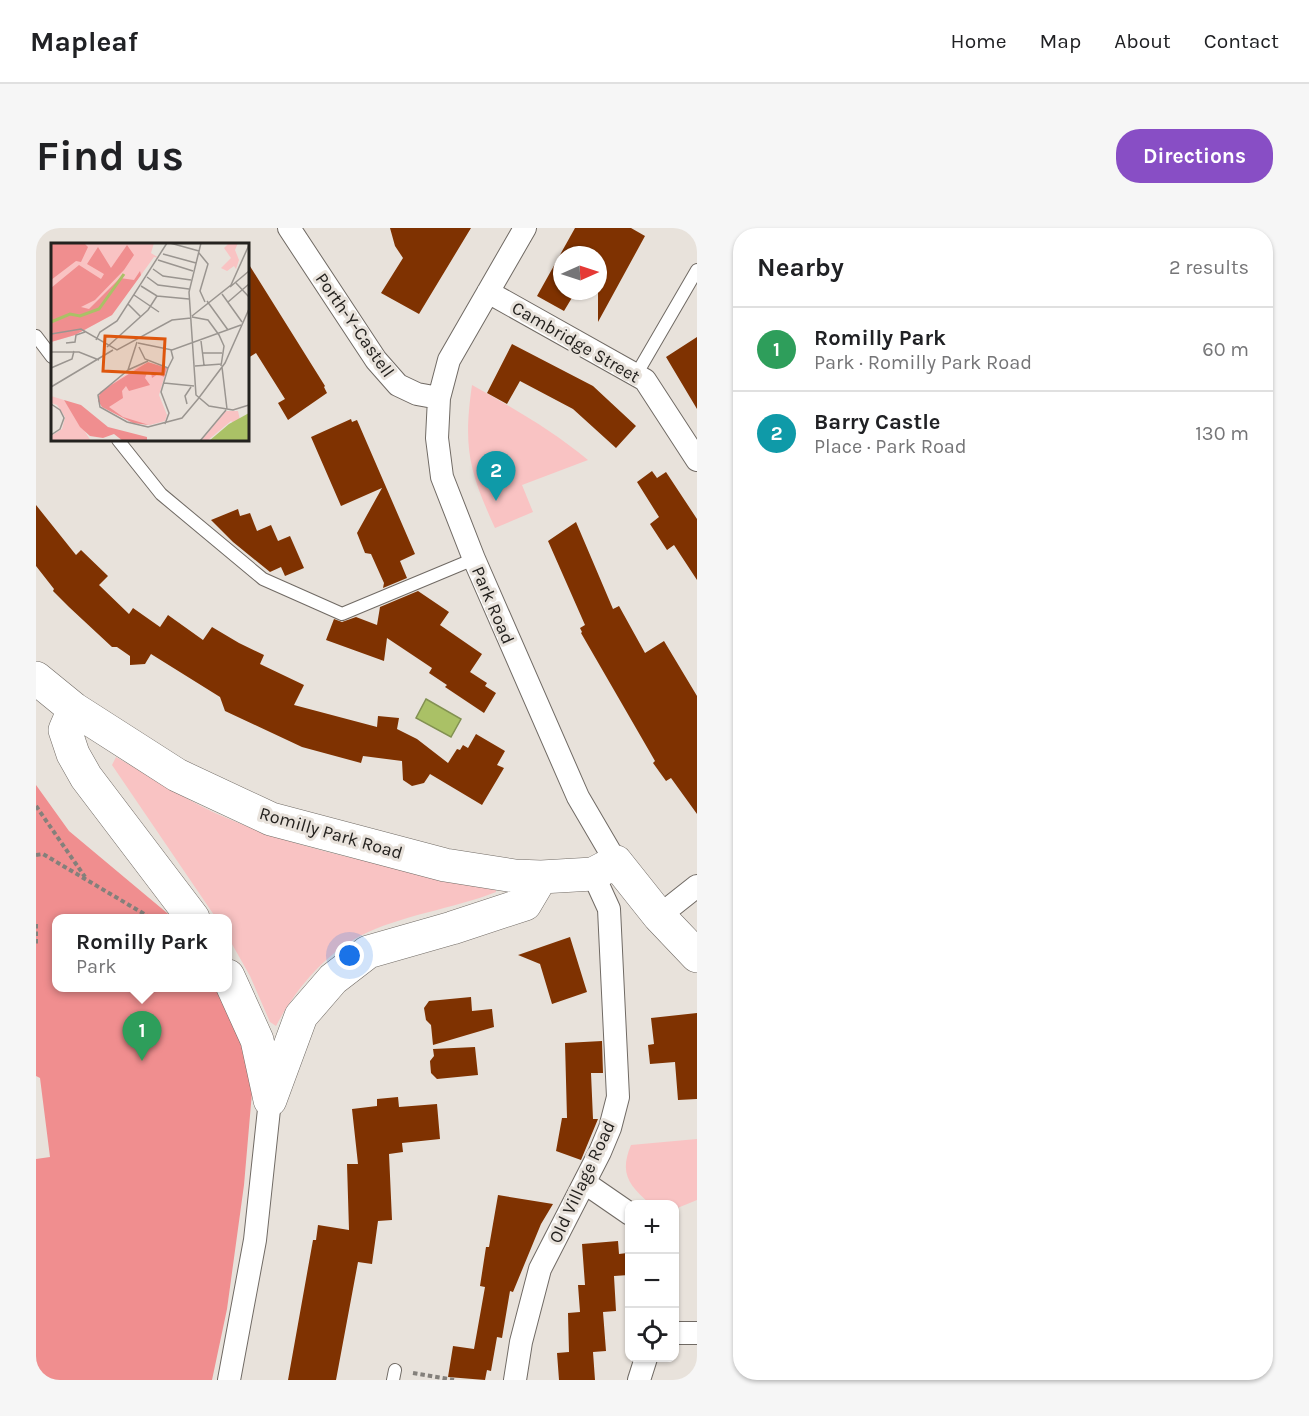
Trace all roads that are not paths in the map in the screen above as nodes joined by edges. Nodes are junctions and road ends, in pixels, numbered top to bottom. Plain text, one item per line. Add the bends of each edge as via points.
1 (289, 228) edge
2 (525, 228) edge
3 (697, 270) edge
4 (488, 292) junction
5 (36, 336) edge
6 (51, 356) edge
7 (636, 375) junction
8 (439, 398) junction
9 (119, 441) edge
10 (697, 460) edge
11 (474, 559) junction
12 (36, 678) edge
13 (74, 709) junction
14 (605, 868) junction
15 (541, 877) junction
16 (697, 886) edge
17 (190, 914) edge
18 (659, 916) junction
19 (697, 956) edge
20 (232, 985) edge
21 (270, 1100) junction
22 (585, 1183) junction
23 (625, 1211) edge
24 (679, 1333) edge
25 (697, 1333) edge
26 (645, 1362) edge
27 (229, 1380) edge
28 (514, 1380) edge
29 (639, 1380) edge

1 - 8 street, Porth-Y-Castell via 398,385
2 - 4 street, Park Road
3 - 7 lane
4 - 7 street, Cambridge Street
4 - 8 street, Park Road via 449,360
5 - 6 lane
7 - 10 street, Cambridge Street via 645,380
8 - 11 street, Park Road via 437,438 442,477
9 - 11 lane via 162,494 263,579 342,614
11 - 14 street, Park Road
12 - 13 street, Romilly Park Road
13 - 15 street, Romilly Park Road via 177,775 271,819 445,865
13 - 17 street via 65,729 86,777
14 - 15 street, Romilly Park Road
14 - 18 street, Park Road
14 - 22 street, Old Village Road via 618,1097 610,1128
15 - 21 street via 525,903 368,952 333,979 301,1016
16 - 18 street
18 - 19 street, Park Road
20 - 21 street via 257,1040
21 - 27 street via 255,1240
22 - 23 street
22 - 28 street, Old Village Road via 540,1269
24 - 25 street
26 - 29 street

